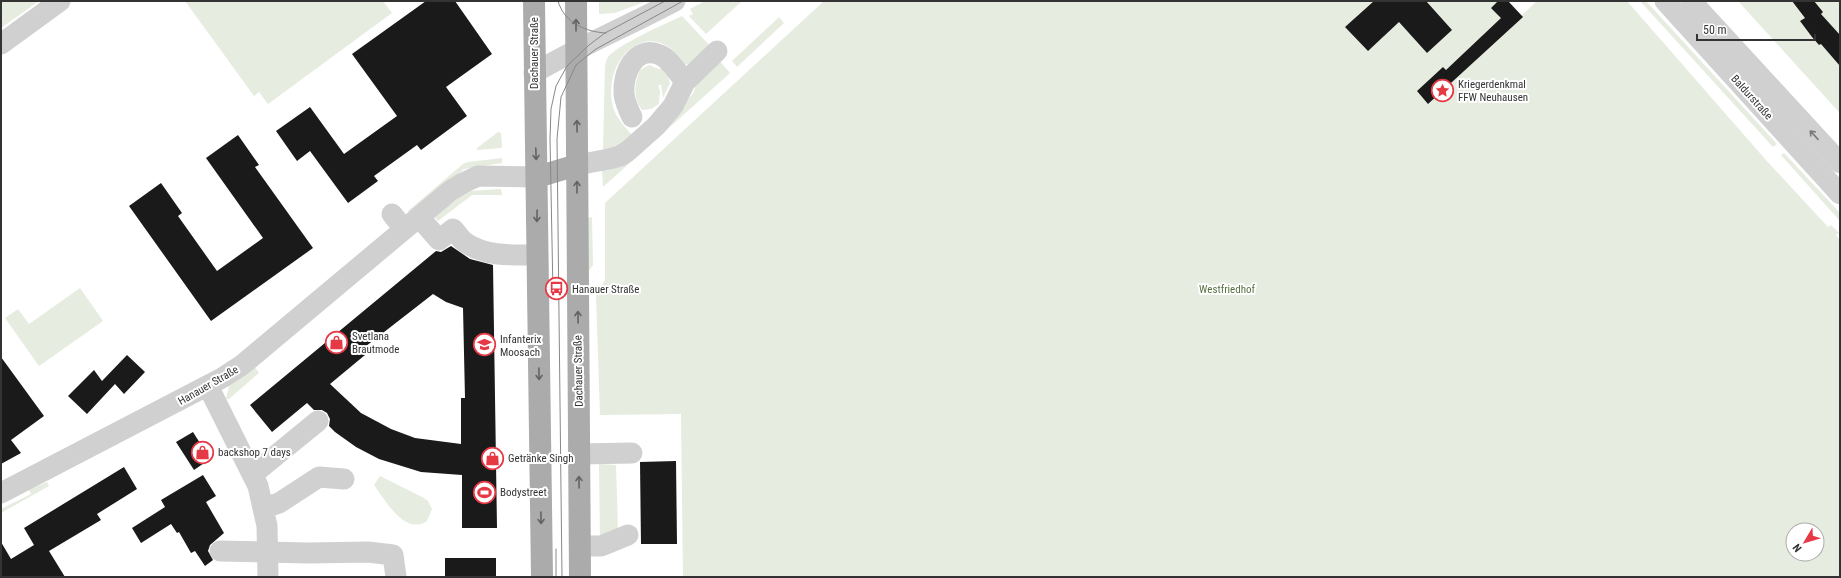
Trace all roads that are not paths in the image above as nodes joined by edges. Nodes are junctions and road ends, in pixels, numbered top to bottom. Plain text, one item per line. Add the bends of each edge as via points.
1 (60, 1) edge
2 (534, 1) edge
3 (576, 1) edge
4 (675, 1) edge
5 (1664, 1) edge
6 (1691, 1) edge
7 (1, 44) edge
8 (576, 49) junction
9 (717, 51) dead end
10 (534, 73) junction
11 (685, 82) junction
12 (632, 117) dead end
13 (1840, 164) edge
14 (577, 165) junction
15 (537, 178) junction
16 (1836, 181) edge
17 (405, 220) junction
18 (537, 255) junction
19 (208, 386) junction
20 (318, 421) dead end
21 (632, 453) dead end
22 (579, 454) junction
23 (253, 474) junction
24 (344, 479) dead end
25 (1, 493) edge
26 (264, 508) junction
27 (628, 535) dead end
28 (580, 546) junction
29 (220, 551) dead end
30 (268, 552) junction
31 (268, 577) edge
32 (396, 577) edge
33 (542, 577) edge
34 (580, 577) edge

1 - 7 street
2 - 10 main road, Dachauer Straße
8 -> 3 main road, Dachauer Straße
4 - 8 street
5 - 16 street, Baldurstraße
13 -> 6 street
8 - 10 street
14 -> 8 main road, Dachauer Straße
9 - 11 street
10 -> 15 main road, Dachauer Straße
11 - 12 street via 660,55 653,53 639,56 630,63 624,84 625,102
11 - 14 street via 673,106 656,126 628,151 620,156
14 - 15 main road
22 -> 14 main road, Dachauer Straße
15 - 17 street, Hanauer Straße via 478,176
15 -> 18 main road, Dachauer Straße
17 - 18 street via 439,240 453,229 464,243 481,251
17 - 19 street, Hanauer Straße via 242,365
18 -> 33 main road, Dachauer Straße
19 - 23 street
19 - 25 street, Hanauer Straße
20 - 23 street
21 - 22 street
28 -> 22 main road, Dachauer Straße
23 - 26 street
24 - 26 street via 319,476 279,503
26 - 30 street
27 - 28 street via 601,546
28 - 34 main road, Dachauer Straße
29 - 30 street
30 - 31 street
30 - 32 street via 368,552 393,555

